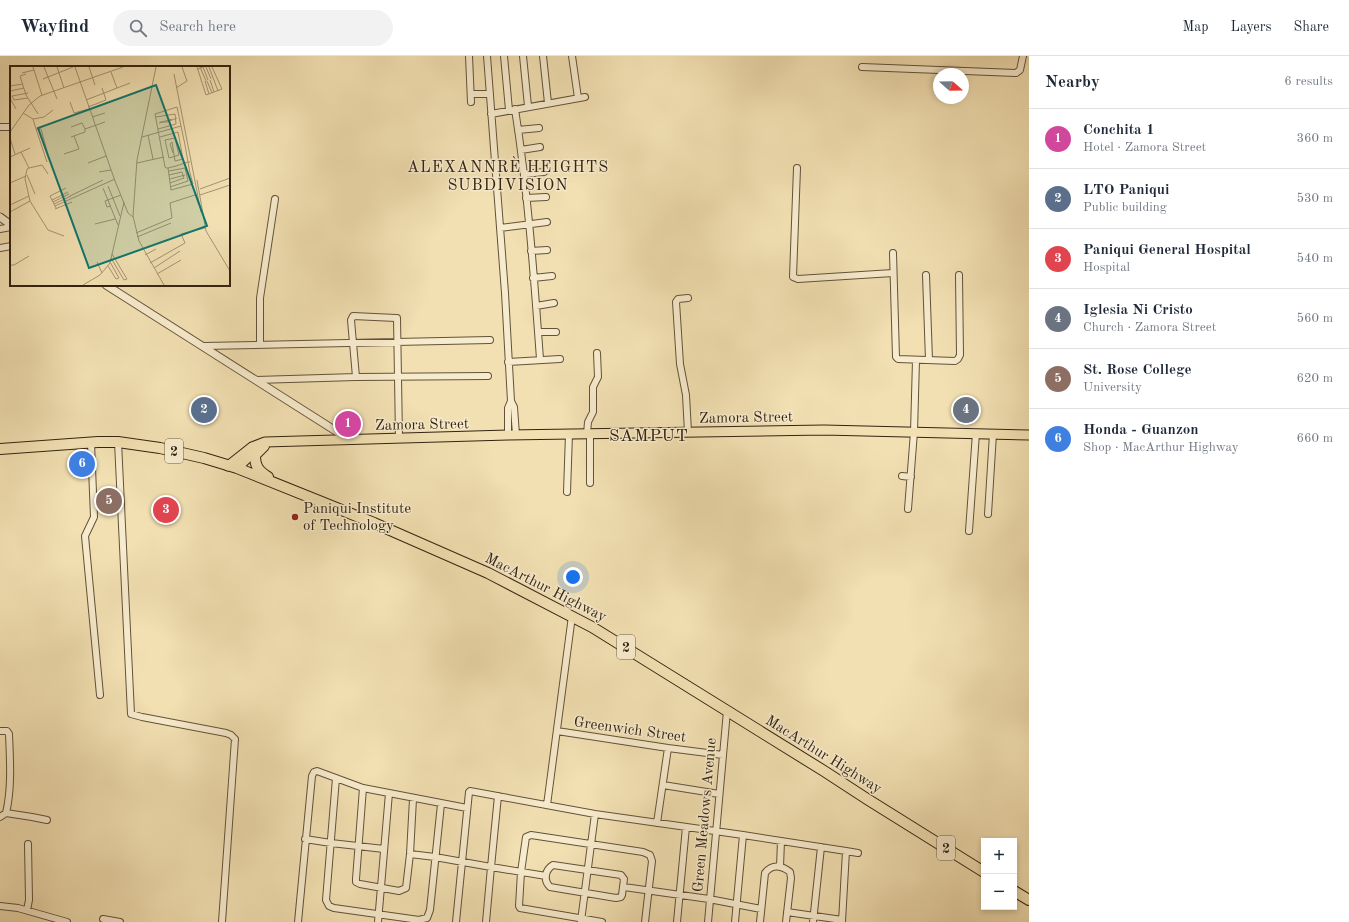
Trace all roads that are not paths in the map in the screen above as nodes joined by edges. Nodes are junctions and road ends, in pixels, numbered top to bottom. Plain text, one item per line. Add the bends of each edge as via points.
1 (469, 56) edge
2 (487, 56) edge
3 (504, 56) edge
4 (523, 56) edge
5 (543, 56) edge
6 (572, 56) edge
7 (1023, 56) edge
8 (862, 67) dead end
9 (471, 94) junction
10 (490, 94) junction
11 (585, 97) dead end
12 (578, 98) junction
13 (471, 102) dead end
14 (548, 103) junction
15 (528, 106) junction
16 (512, 110) junction
17 (491, 114) junction
18 (10, 126) edge
19 (0, 127) edge
20 (539, 128) dead end
21 (518, 130) junction
22 (540, 147) dead end
23 (521, 150) junction
24 (797, 168) dead end
25 (544, 172) dead end
26 (524, 174) junction
27 (546, 197) dead end
28 (526, 198) junction
29 (275, 199) dead end
30 (0, 217) edge
31 (547, 222) dead end
32 (529, 224) junction
33 (10, 225) edge
34 (10, 226) edge
35 (500, 228) junction
36 (0, 229) edge
37 (10, 246) edge
38 (0, 248) edge
39 (547, 250) dead end
40 (531, 251) junction
41 (893, 253) dead end
42 (893, 273) junction
43 (926, 274) dead end
44 (959, 275) dead end
45 (552, 276) dead end
46 (533, 278) junction
47 (108, 286) edge
48 (688, 298) dead end
49 (554, 303) dead end
50 (536, 306) junction
51 (538, 332) junction
52 (556, 332) dead end
53 (490, 340) dead end
54 (397, 342) junction
55 (353, 343) junction
56 (260, 345) junction
57 (203, 346) junction
58 (597, 352) dead end
59 (560, 359) dead end
60 (540, 360) junction
61 (916, 360) junction
62 (929, 360) junction
63 (508, 362) junction
64 (488, 376) dead end
65 (356, 377) junction
66 (398, 377) junction
67 (256, 380) junction
68 (511, 400) junction
69 (508, 425) junction
70 (516, 425) junction
71 (688, 432) junction
72 (914, 432) junction
73 (569, 434) junction
74 (589, 434) junction
75 (976, 434) junction
76 (993, 434) junction
77 (512, 435) junction
78 (1029, 435) edge
79 (399, 438) junction
80 (350, 440) junction
81 (118, 442) junction
82 (91, 443) junction
83 (266, 444) junction
84 (0, 449) edge
85 (232, 467) junction
86 (902, 476) dead end
87 (911, 477) junction
88 (590, 483) dead end
89 (281, 486) junction
90 (568, 492) dead end
91 (908, 509) dead end
92 (988, 514) dead end
93 (969, 531) dead end
94 (572, 616) junction
95 (100, 696) dead end
96 (727, 711) junction
97 (557, 731) junction
98 (0, 732) edge
99 (668, 748) junction
100 (723, 755) junction
101 (336, 778) junction
102 (663, 785) junction
103 (363, 788) junction
104 (389, 793) junction
105 (719, 794) junction
106 (498, 796) junction
107 (413, 799) junction
108 (441, 804) junction
109 (547, 805) junction
110 (467, 808) junction
111 (6, 813) junction
112 (595, 814) junction
113 (0, 817) edge
114 (47, 820) dead end
115 (657, 823) junction
116 (686, 827) junction
117 (716, 831) junction
118 (743, 835) junction
119 (305, 839) junction
120 (781, 841) junction
121 (28, 844) dead end
122 (331, 844) junction
123 (592, 844) junction
124 (358, 846) junction
125 (821, 847) junction
126 (384, 849) junction
127 (846, 851) junction
128 (858, 853) dead end
129 (410, 854) junction
130 (435, 857) junction
131 (462, 862) junction
132 (780, 867) junction
133 (491, 868) junction
134 (588, 870) junction
135 (981, 870) edge
136 (521, 872) junction
137 (546, 876) junction
138 (624, 887) junction
139 (381, 888) junction
140 (649, 890) junction
141 (586, 893) junction
142 (1017, 893) edge
143 (680, 894) junction
144 (709, 899) junction
145 (1029, 900) edge
146 (736, 905) junction
147 (0, 906) edge
148 (761, 909) junction
149 (27, 910) junction
150 (787, 912) junction
151 (379, 914) junction
152 (103, 919) dead end
153 (813, 919) edge
154 (581, 920) edge
155 (842, 921) edge
156 (67, 922) edge
157 (120, 922) edge
158 (222, 922) edge
159 (298, 922) edge
160 (378, 922) edge
161 (456, 922) edge
162 (486, 922) edge
163 (602, 922) edge
164 (645, 922) edge
165 (677, 922) edge
166 (708, 922) edge
167 (735, 922) edge
168 (760, 922) edge
169 (786, 922) edge

1 - 9 street
2 - 10 street
3 - 16 street
4 - 15 street
5 - 14 street
6 - 12 street
7 - 8 street via 1020,70 1016,73
9 - 10 street
9 - 13 street
10 - 17 street
11 - 12 street
12 - 14 street
14 - 15 street
15 - 16 street
16 - 17 street
16 - 21 street
17 - 35 street
18 - 19 street
20 - 21 street
21 - 23 street
22 - 23 street
23 - 26 street
24 - 42 street via 793,277 798,279
25 - 26 street
26 - 28 street
27 - 28 street
28 - 32 street
29 - 56 street via 260,298
30 - 33 street
31 - 32 street
32 - 35 street
32 - 40 street
34 - 36 street
35 - 63 street
37 - 38 street
39 - 40 street
40 - 46 street
41 - 42 street
42 - 61 street via 896,357
43 - 62 street
44 - 62 street via 960,357 956,361
45 - 46 street
46 - 50 street
47 - 57 street
48 - 71 street via 678,299 676,302
49 - 50 street
50 - 51 street
51 - 52 street
51 - 60 street
53 - 54 street
54 - 55 street
54 - 55 street via 397,318 354,316 351,320
54 - 66 street
55 - 56 street
55 - 65 street
56 - 57 street
57 - 67 street
58 - 74 street via 598,377 593,387 593,412 588,422
59 - 60 street
60 - 63 street
61 - 62 street
61 - 72 street
63 - 68 street
64 - 66 street
65 - 66 street
65 - 67 street
66 - 79 street
67 - 80 street
68 - 69 street via 508,408
68 - 70 street
69 - 70 street
69 - 77 street
70 - 77 street
71 - 72 main road, Zamora Street
71 - 74 main road, Zamora Street
72 - 75 main road, Zamora Street
72 - 87 street
73 - 74 main road, Zamora Street
73 - 77 main road, Zamora Street
73 - 90 street
74 - 88 street
75 - 76 main road, Zamora Street
75 - 93 street
76 - 78 main road, Zamora Street
76 - 92 street
77 - 79 main road, Zamora Street
79 - 80 main road, Zamora Street
80 - 83 main road, Zamora Street
81 - 82 highway, MacArthur Highway / 2
81 - 85 highway, MacArthur Highway / 2 via 182,452
81 - 158 street via 131,714 226,733 235,739
82 - 84 highway, MacArthur Highway / 2
82 - 95 street via 94,517 85,536
83 - 85 main road, Zamora Street via 252,447
83 - 89 highway via 255,455 256,466
85 - 89 highway, MacArthur Highway / 2
86 - 87 street
87 - 91 street
89 - 94 highway, MacArthur Highway / 2 via 488,573
94 - 96 highway, MacArthur Highway / 2
94 - 97 street
96 - 100 street, Green Meadows Avenue
96 - 135 highway, MacArthur Highway / 2
97 - 99 street, Greenwich Street
97 - 109 street
98 - 111 street via 7,731 9,734
99 - 100 street, Greenwich Street
99 - 102 street
100 - 105 street, Green Meadows Avenue
101 - 103 street
101 - 119 street via 314,772
101 - 122 street
102 - 105 street
102 - 115 street
103 - 104 street
103 - 124 street
104 - 107 street
104 - 126 street
105 - 117 street, Green Meadows Avenue
106 - 109 street
106 - 110 street via 470,791
106 - 133 street
107 - 108 street
107 - 129 street
108 - 110 street
108 - 130 street
109 - 112 street
110 - 131 street
111 - 113 street
111 - 114 street
112 - 115 street
112 - 123 street
115 - 116 street
116 - 117 street
116 - 143 street
117 - 118 street
117 - 144 street, Green Meadows Avenue
118 - 120 street
118 - 146 street
119 - 122 street
119 - 159 street
120 - 125 street
120 - 132 street
121 - 149 street
122 - 124 street
122 - 151 street via 327,904 334,908
123 - 134 street
123 - 136 street via 528,836 525,840
123 - 140 street via 650,855 652,861
124 - 126 street
124 - 139 street via 356,882
125 - 127 street
125 - 153 street
126 - 139 street
127 - 128 street
127 - 155 street
129 - 130 street
129 - 139 street via 406,888 399,891
130 - 131 street
130 - 151 street via 427,918 419,920
131 - 133 street
131 - 161 street
132 - 148 street via 774,866 765,873
132 - 150 street via 790,872 791,878
133 - 136 street
133 - 162 street
134 - 137 street via 553,865 548,869
134 - 138 street via 621,875
134 - 141 street
136 - 137 street
136 - 154 street via 520,908
137 - 141 street via 546,882 550,887
138 - 140 street
138 - 141 street via 619,898
139 - 151 street
140 - 143 street
140 - 164 street
141 - 154 street
142 - 145 highway
143 - 144 street
143 - 165 street
144 - 146 street
144 - 166 street, Green Meadows Avenue
146 - 148 street
146 - 167 street
147 - 149 street
148 - 168 street
149 - 156 street
150 - 153 street
150 - 169 street
151 - 160 street
152 - 157 street
153 - 155 street
154 - 163 street

